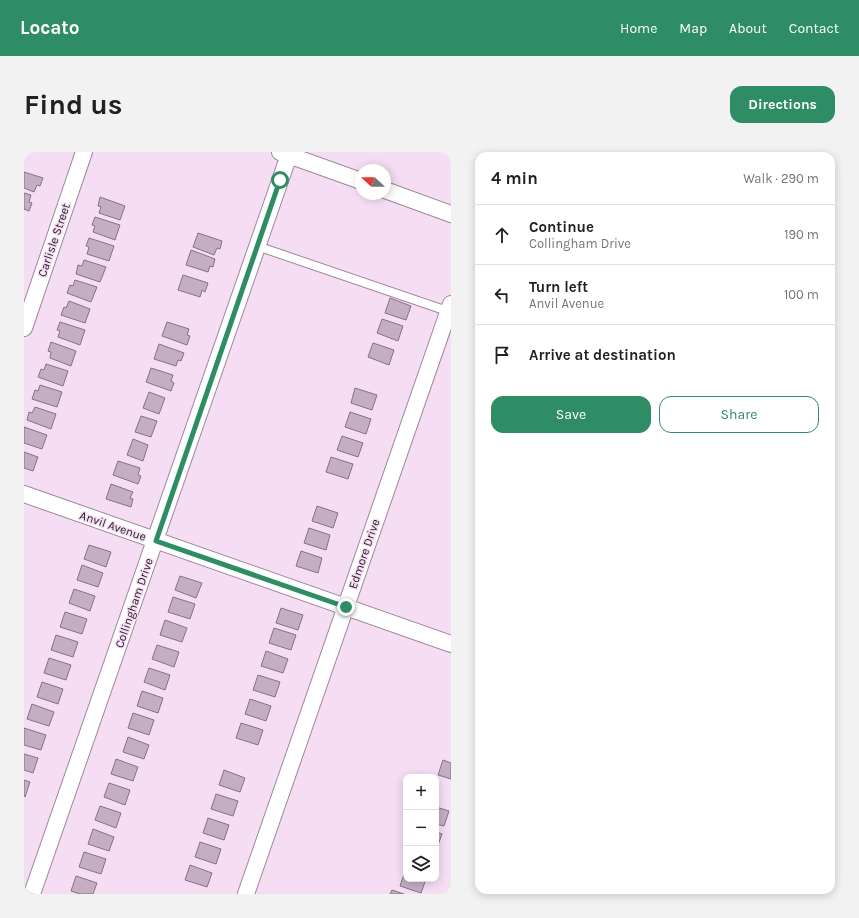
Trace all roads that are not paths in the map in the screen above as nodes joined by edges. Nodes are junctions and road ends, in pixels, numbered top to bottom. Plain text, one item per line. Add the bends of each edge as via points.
1 (84, 152) edge
2 (286, 153) edge
3 (355, 179) edge
4 (391, 192) edge
5 (451, 214) edge
6 (257, 246) junction
7 (450, 309) edge
8 (24, 328) edge
9 (24, 494) edge
10 (156, 541) junction
11 (346, 607) junction
12 (451, 644) edge
13 (32, 894) edge
14 (246, 894) edge

1 - 8 street, Carlisle Street
2 - 3 street
2 - 6 street, Collingham Drive
4 - 5 street
6 - 7 lane
6 - 10 street, Collingham Drive
7 - 11 street, Edmore Drive
9 - 10 street, Anvil Avenue
10 - 11 street, Anvil Avenue
10 - 13 street, Collingham Drive
11 - 12 street, Anvil Avenue
11 - 14 street, Edmore Drive

